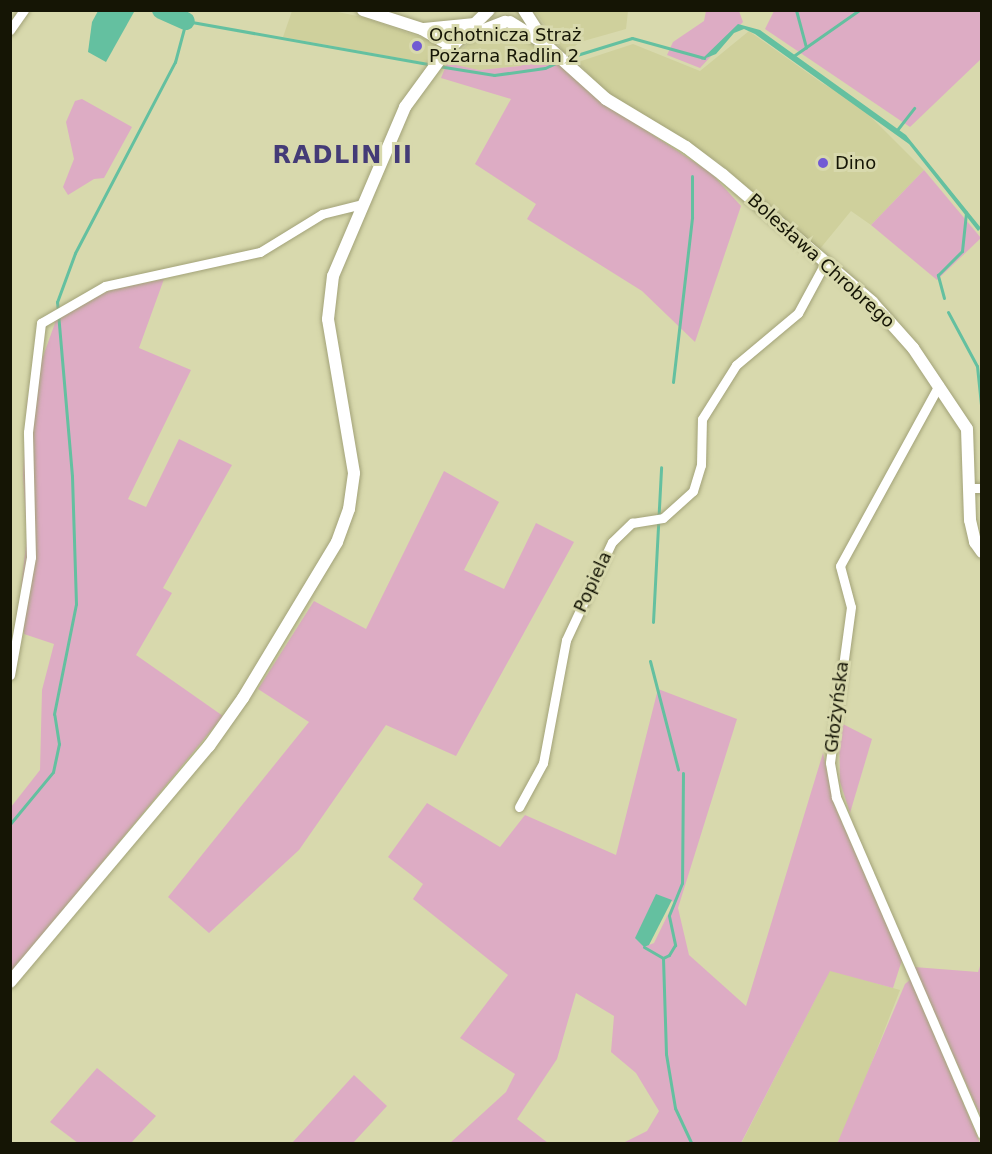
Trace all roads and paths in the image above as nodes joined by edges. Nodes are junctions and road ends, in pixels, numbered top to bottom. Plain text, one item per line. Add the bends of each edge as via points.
1 (24, 10) edge
2 (363, 10) edge
3 (489, 10) edge
4 (495, 10) edge
5 (524, 10) edge
6 (507, 22) junction
7 (476, 24) junction
8 (422, 29) junction
9 (10, 30) edge
10 (452, 47) junction
11 (550, 49) junction
12 (362, 204) junction
13 (825, 263) junction
14 (939, 385) junction
15 (977, 488) edge
16 (981, 552) edge
17 (10, 675) edge
18 (519, 807) dead end
19 (10, 982) edge
20 (981, 1134) edge

1 - 9 street
2 - 8 street
3 - 7 street
4 - 6 street, Bolesława Chrobrego
5 - 6 street
5 - 11 street, Bolesława Chrobrego
6 - 10 street
6 - 11 street, Bolesława Chrobrego
7 - 8 street via 456,29
7 - 10 street
8 - 10 street
10 - 12 street via 405,107
11 - 13 street, Bolesława Chrobrego via 606,99 686,147 723,175
12 - 17 street via 322,214 260,252 105,286 64,306 41,323 28,432 31,557
12 - 19 street via 328,296 328,319 354,473 349,509 337,542 249,689 209,746
13 - 14 street, Bolesława Chrobrego via 890,320
13 - 18 street, Popiela via 798,313 736,365 702,419 698,478 678,507 658,519 632,523 612,542 566,640 543,763
14 - 15 street, Bolesława Chrobrego via 967,429
14 - 20 street, Głożyńska via 840,566 851,607 830,764 836,797
15 - 16 street, Bolesława Chrobrego via 970,520

